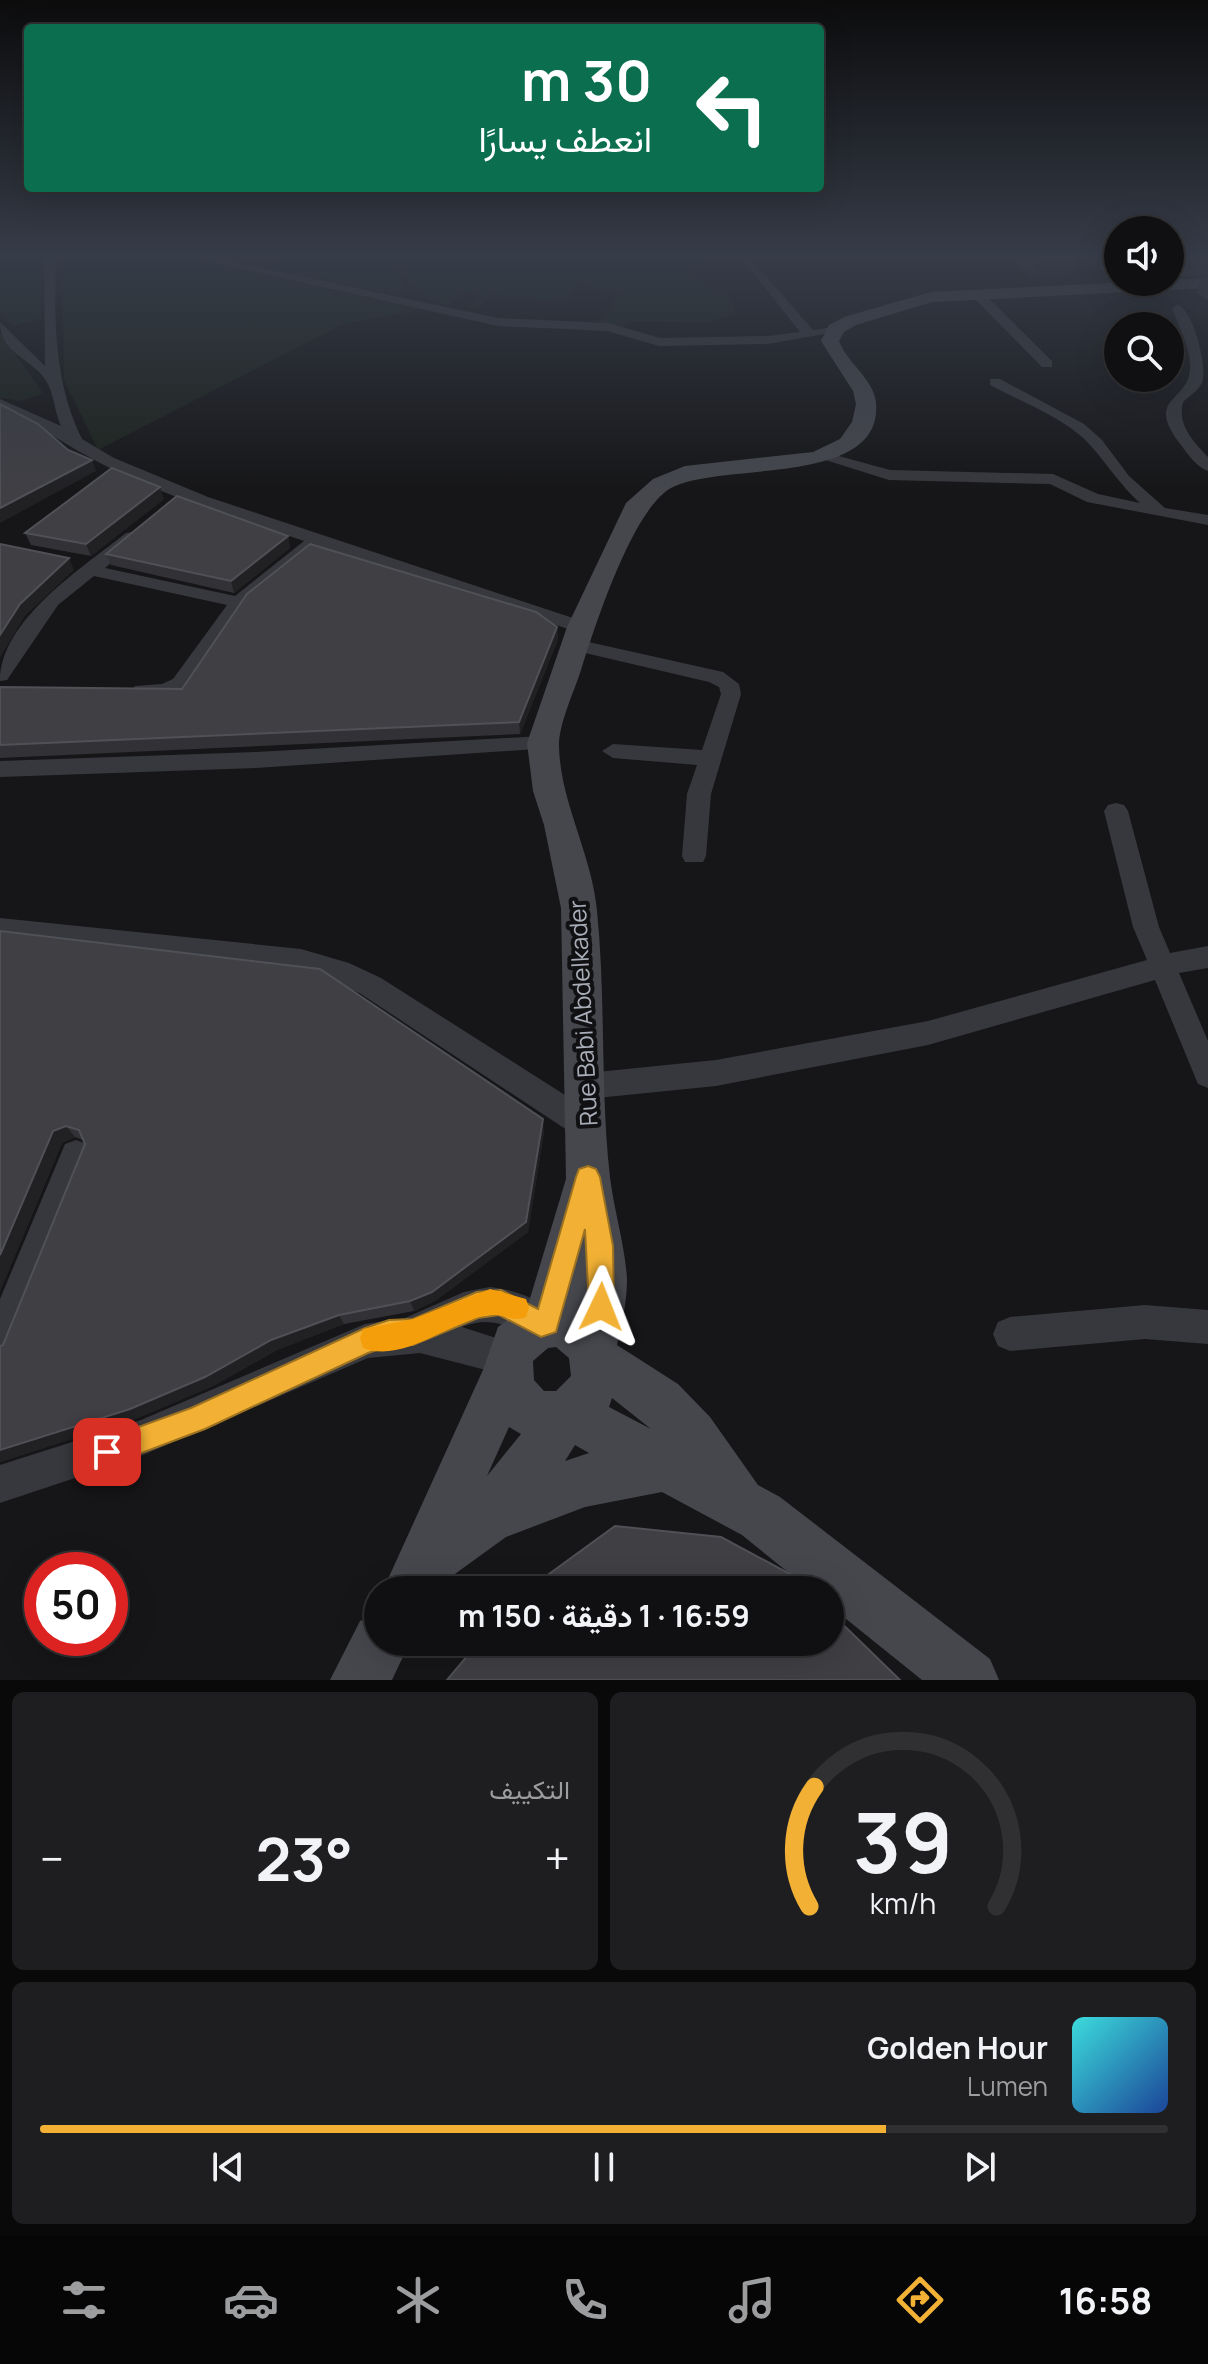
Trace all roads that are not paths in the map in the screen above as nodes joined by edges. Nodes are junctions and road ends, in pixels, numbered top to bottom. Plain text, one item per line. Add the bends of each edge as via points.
1 (7, 335) edge
2 (52, 335) edge
3 (631, 335) edge
4 (792, 335) edge
5 (827, 335) edge
6 (1018, 335) edge
7 (1188, 335) edge
8 (1191, 344) junction
9 (1208, 346) edge
10 (1047, 364) dead end
11 (995, 382) dead end
12 (54, 385) junction
13 (4, 405) edge
14 (77, 444) junction
15 (824, 457) junction
16 (1208, 466) edge
17 (1160, 512) junction
18 (1208, 520) edge
19 (147, 524) edge
20 (316, 540) junction
21 (86, 566) junction
22 (239, 602) junction
23 (578, 636) junction
24 (10, 646) edge
25 (5, 685) edge
26 (120, 691) edge
27 (543, 743) junction
28 (613, 751) dead end
29 (710, 758) junction
30 (0, 769) edge
31 (1116, 811) dead end
32 (694, 856) dead end
33 (0, 928) edge
34 (1208, 957) edge
35 (1161, 967) junction
36 (1208, 1075) edge
37 (587, 1086) junction
38 (587, 1126) junction
39 (76, 1154) dead end
40 (588, 1177) junction
41 (1208, 1327) edge
42 (413, 1332) junction
43 (1010, 1334) dead end
44 (0, 1341) edge
45 (526, 1345) junction
46 (594, 1353) junction
47 (566, 1416) junction
48 (667, 1465) junction
49 (0, 1484) edge
50 (738, 1501) junction
51 (486, 1518) junction
52 (420, 1574) edge
53 (373, 1656) edge
54 (360, 1680) edge
55 (969, 1680) edge

1 - 12 street
2 - 12 street
3 - 4 street via 669,343
5 - 15 main road, Rue Babi Abdelkader via 866,404 853,439
6 - 10 street
7 - 8 street
8 - 9 street
8 - 16 street via 1196,382 1176,402 1174,419
11 - 17 street via 1079,427 1123,479
12 - 13 street via 32,403
12 - 14 street
13 - 14 street
14 - 20 street via 178,499
15 - 17 street via 889,475 1053,479 1093,498
15 - 23 main road, Rue Babi Abdelkader via 693,471 653,489 634,508
17 - 18 street
19 - 21 street
20 - 22 street
20 - 23 street
21 - 22 street
21 - 24 street
22 - 26 street via 180,684 165,691
23 - 27 main road, Rue Babi Abdelkader
23 - 29 street via 724,680 731,694
24 - 25 street
27 - 30 street
27 - 37 main road, Rue Babi Abdelkader via 549,791 579,908
28 - 29 street
29 - 32 street via 696,806
31 - 35 street
33 - 38 street via 301,960 340,971
34 - 35 street
35 - 36 street
35 - 37 street via 928,1033 716,1073
37 - 38 main road, Rue Babi Abdelkader
38 - 40 main road, Rue Babi Abdelkader
39 - 44 street
40 - 45 main road
40 - 46 main road via 603,1278
41 - 43 street via 1145,1322
42 - 45 street
42 - 45 street via 490,1302 515,1307
42 - 49 street via 365,1341 195,1420 78,1463
45 - 46 main road via 573,1327
45 - 47 main road via 511,1390 531,1413
45 - 52 main road via 457,1482
46 - 47 main road via 592,1393
46 - 50 main road via 671,1409
47 - 48 main road
47 - 51 main road
48 - 50 main road
48 - 51 main road via 585,1480
50 - 55 main road
51 - 52 main road
53 - 54 main road

